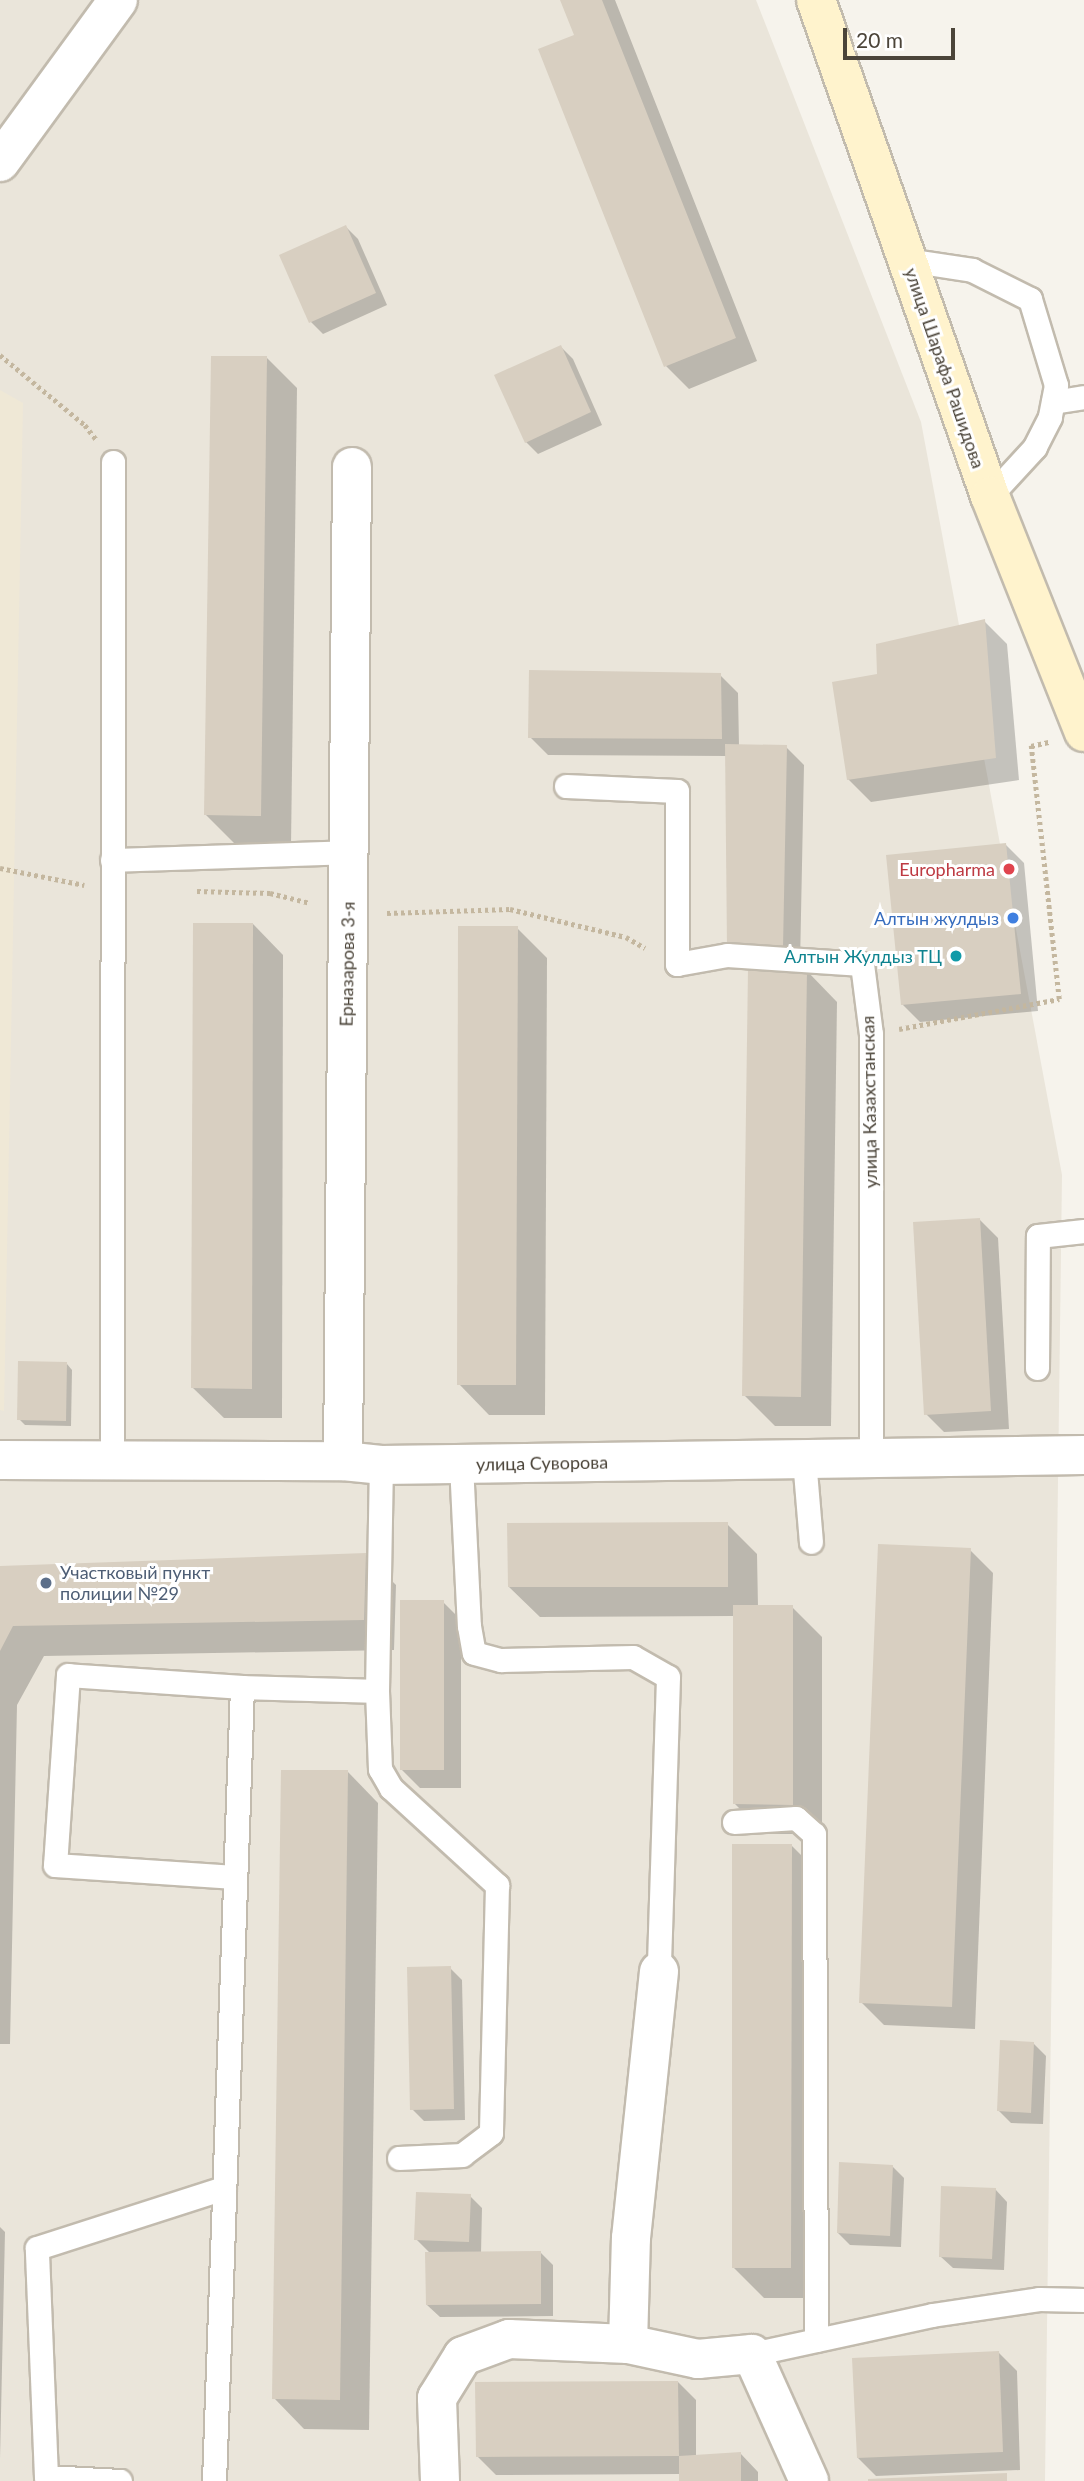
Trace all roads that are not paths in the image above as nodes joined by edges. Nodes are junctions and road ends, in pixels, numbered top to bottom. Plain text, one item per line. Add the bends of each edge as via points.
1 (118, 0) edge
2 (816, 0) edge
3 (0, 162) edge
4 (907, 260) junction
5 (1084, 397) edge
6 (1053, 402) junction
7 (113, 462) road end
8 (352, 467) dead end
9 (990, 496) junction
10 (1071, 736) edge
11 (566, 786) dead end
12 (351, 852) junction
13 (112, 860) junction
14 (1084, 1231) edge
15 (1037, 1368) dead end
16 (1084, 1455) edge
17 (871, 1458) junction
18 (804, 1459) junction
19 (0, 1460) edge
20 (112, 1460) junction
21 (343, 1461) junction
22 (461, 1464) junction
23 (380, 1465) junction
24 (811, 1542) dead end
25 (242, 1687) junction
26 (377, 1690) junction
27 (734, 1822) dead end
28 (235, 1877) junction
29 (659, 1971) joint
30 (399, 2158) dead end
31 (224, 2188) junction
32 (1084, 2300) edge
33 (816, 2340) junction
34 (628, 2344) junction
35 (752, 2354) junction
36 (120, 2481) edge
37 (214, 2481) edge
38 (440, 2481) edge
39 (810, 2481) edge

1 - 3 street
2 - 4 main road, улица Шарафа Рашидова
4 - 6 lane via 972,270 1030,299 1056,385
4 - 9 main road, улица Шарафа Рашидова
5 - 6 lane
6 - 9 lane via 1035,447
7 - 13 lane
8 - 12 street, Ерназарова 3-я
9 - 10 main road, улица Шарафа Рашидова
11 - 17 lane, улица Казахстанская via 677,791 677,964 727,955 862,964 871,1034
12 - 13 lane
12 - 21 street, Ерназарова 3-я
13 - 20 lane
14 - 15 lane via 1038,1236
16 - 17 street, улица Суворова
17 - 18 street, улица Суворова
18 - 22 street, улица Суворова
18 - 24 lane
19 - 20 street, улица Суворова
20 - 21 street, улица Суворова
21 - 23 street, улица Суворова
22 - 23 street, улица Суворова
22 - 29 lane via 468,1626 474,1653 501,1660 633,1657 668,1677
23 - 26 lane
25 - 26 lane
25 - 28 lane
25 - 28 lane via 68,1675 55,1865
26 - 30 lane via 380,1769 391,1788 497,1885 491,2133 462,2155
27 - 33 lane via 796,1818 814,1834
28 - 31 lane
29 - 34 street via 631,2238
31 - 36 lane via 37,2248 46,2477
31 - 37 lane
32 - 33 lane via 1039,2299
33 - 35 lane
34 - 35 street via 698,2359
34 - 38 street via 509,2339 463,2356 437,2398
35 - 39 street

